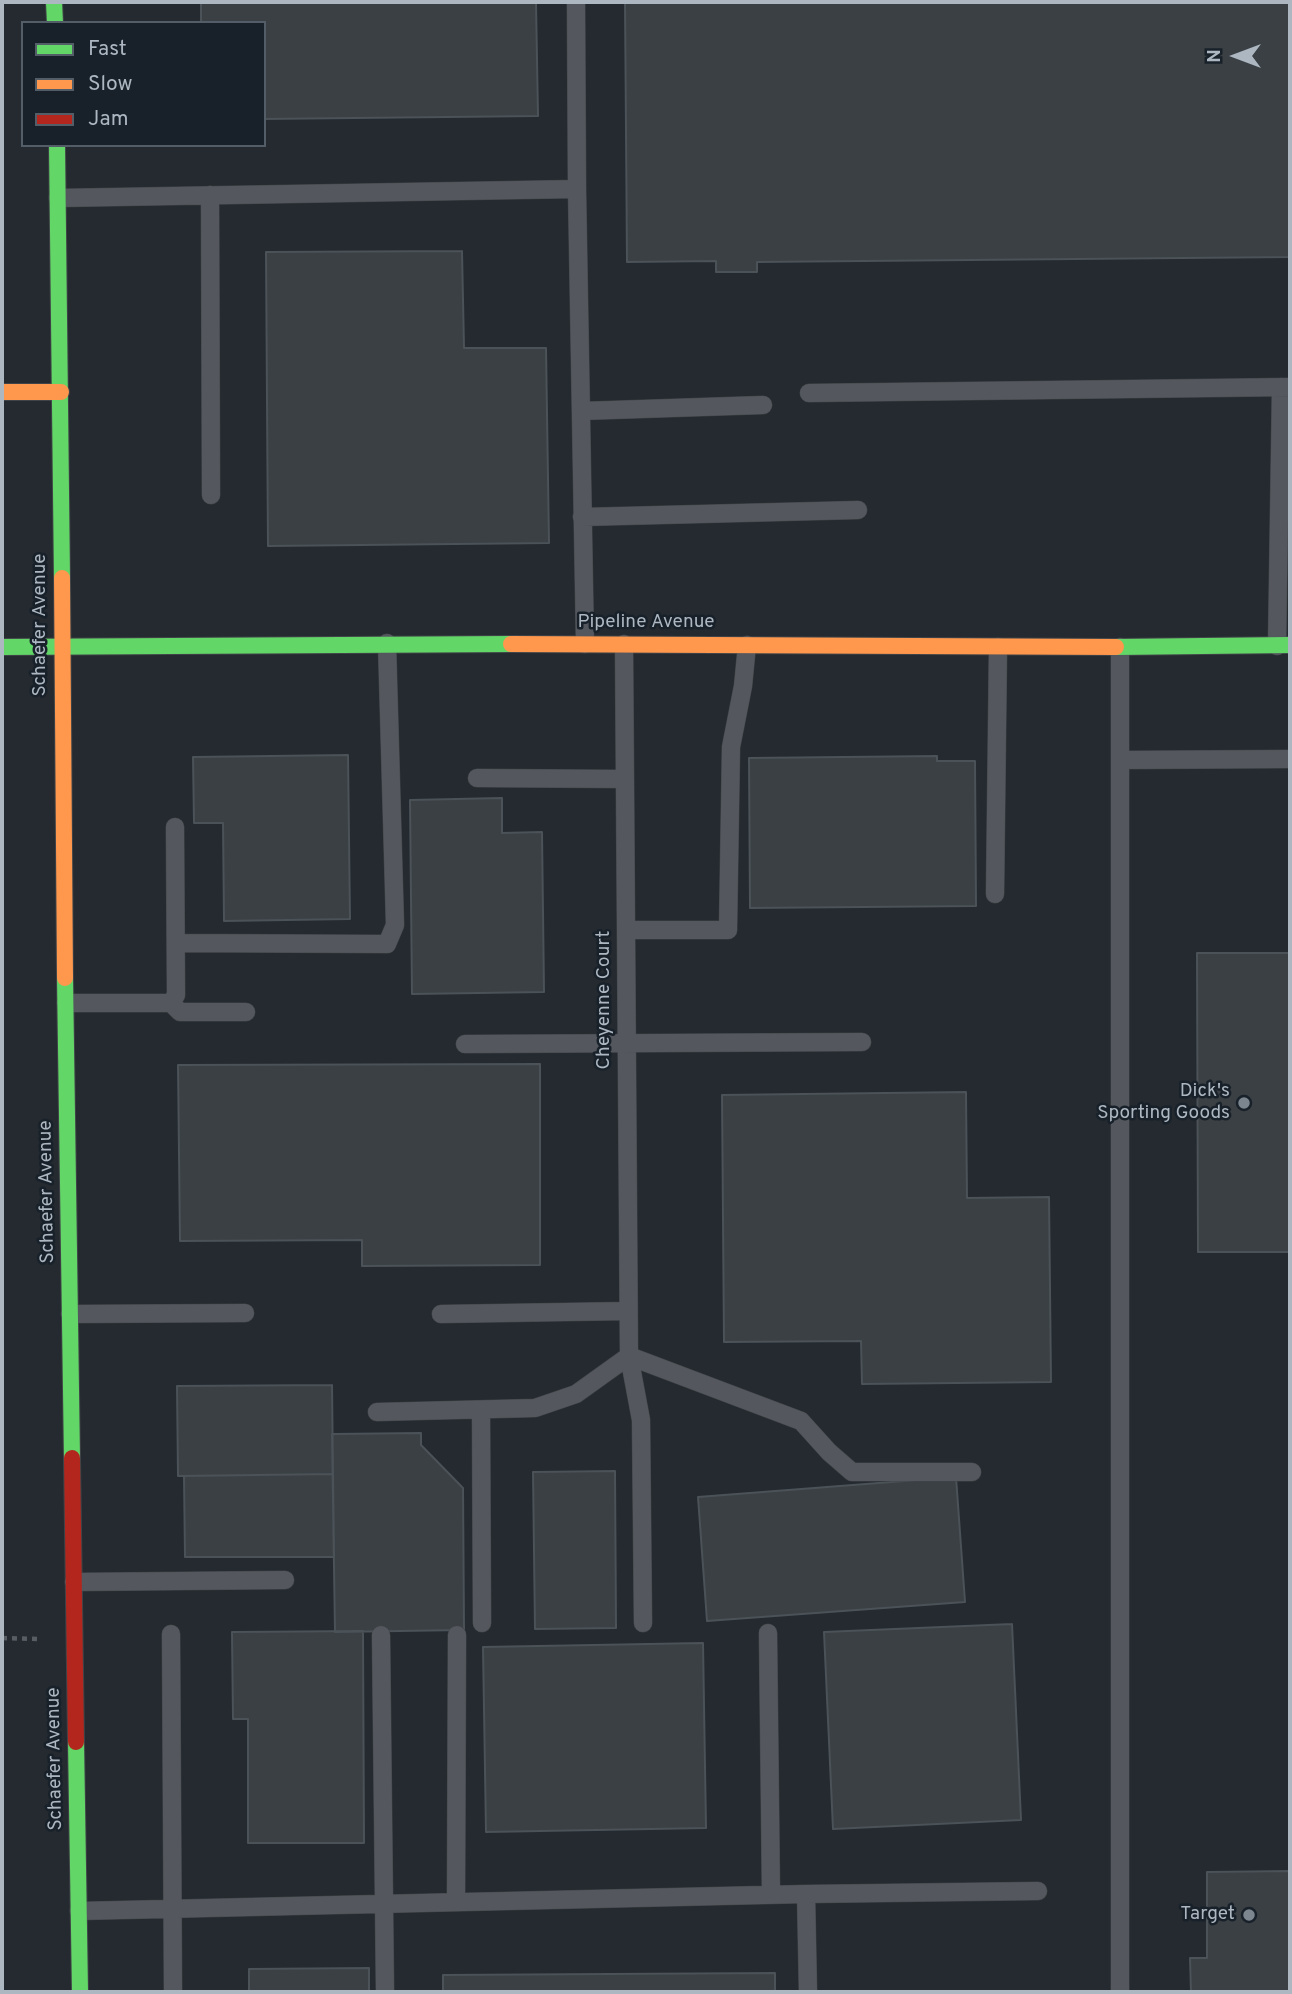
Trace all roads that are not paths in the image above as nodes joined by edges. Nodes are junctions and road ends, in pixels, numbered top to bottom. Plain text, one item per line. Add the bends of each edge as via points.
1 (54, 2) edge
2 (576, 2) edge
3 (55, 21) edge
4 (57, 147) edge
5 (577, 189) junction
6 (210, 195) junction
7 (58, 198) junction
8 (1285, 387) edge
9 (2, 392) edge
10 (61, 392) junction
11 (809, 393) dead end
12 (763, 405) dead end
13 (581, 411) junction
14 (211, 495) dead end
15 (858, 510) dead end
16 (582, 517) junction
17 (387, 643) junction
18 (584, 644) junction
19 (624, 644) junction
20 (747, 645) junction
21 (1284, 645) edge
22 (998, 646) junction
23 (2, 647) edge
24 (1120, 647) junction
25 (62, 648) junction
26 (1290, 759) edge
27 (1120, 760) junction
28 (477, 778) dead end
29 (625, 779) junction
30 (175, 827) dead end
31 (995, 894) dead end
32 (626, 930) junction
33 (176, 943) junction
34 (66, 1003) junction
35 (171, 1003) junction
36 (246, 1012) dead end
37 (862, 1042) dead end
38 (465, 1044) dead end
39 (626, 1044) junction
40 (628, 1311) junction
41 (245, 1313) dead end
42 (70, 1314) junction
43 (442, 1314) dead end
44 (629, 1356) junction
45 (481, 1411) junction
46 (377, 1412) dead end
47 (972, 1472) dead end
48 (285, 1580) dead end
49 (74, 1582) junction
50 (482, 1623) dead end
51 (643, 1623) dead end
52 (768, 1633) dead end
53 (172, 1634) dead end
54 (381, 1635) dead end
55 (457, 1635) dead end
56 (1038, 1891) dead end
57 (806, 1894) junction
58 (771, 1895) junction
59 (456, 1902) junction
60 (383, 1903) junction
61 (173, 1908) junction
62 (79, 1911) junction
63 (80, 1992) edge
64 (173, 1992) edge
65 (385, 1992) edge
66 (808, 1992) edge
67 (1119, 1992) edge

1 - 3 main road
2 - 5 lane
4 - 7 main road, Schaefer Avenue
5 - 6 lane
5 - 13 lane
6 - 7 lane
6 - 14 lane
7 - 10 main road, Schaefer Avenue
8 - 11 lane
8 - 21 lane
9 - 10 main road
10 - 25 main road, Schaefer Avenue
12 - 13 lane
13 - 16 lane
15 - 16 lane
16 - 18 lane
17 - 18 main road, Pipeline Avenue
17 - 25 main road, Pipeline Avenue
17 - 33 lane via 395,925 387,944
18 - 19 main road, Pipeline Avenue
19 - 20 main road, Pipeline Avenue
19 - 29 lane, Cheyenne Court
20 - 22 main road, Pipeline Avenue
20 - 32 lane via 731,747 728,930
21 - 24 main road, Pipeline Avenue
22 - 24 main road, Pipeline Avenue
22 - 31 lane
23 - 25 main road, Pipeline Avenue
24 - 27 lane
25 - 34 main road, Schaefer Avenue
26 - 27 lane
27 - 67 lane
28 - 29 lane
29 - 32 lane, Cheyenne Court
30 - 33 lane
32 - 39 lane, Cheyenne Court
33 - 35 lane via 176,995
34 - 35 lane
34 - 42 main road, Schaefer Avenue
35 - 36 lane via 180,1012
37 - 39 lane
38 - 39 lane
39 - 40 lane, Cheyenne Court
40 - 43 lane
40 - 44 lane, Cheyenne Court
41 - 42 lane
42 - 49 main road, Schaefer Avenue
44 - 45 lane via 576,1394 525,1410
44 - 47 lane via 801,1422 852,1472
44 - 51 lane, Cheyenne Court via 641,1420
45 - 46 lane
45 - 50 lane
48 - 49 lane
49 - 62 main road, Schaefer Avenue
52 - 58 lane
53 - 61 lane
54 - 60 lane
55 - 59 lane
56 - 57 lane
57 - 58 lane
57 - 66 lane
58 - 59 lane
59 - 60 lane
60 - 61 lane
60 - 65 lane
61 - 62 lane
61 - 64 lane
62 - 63 main road, Schaefer Avenue

